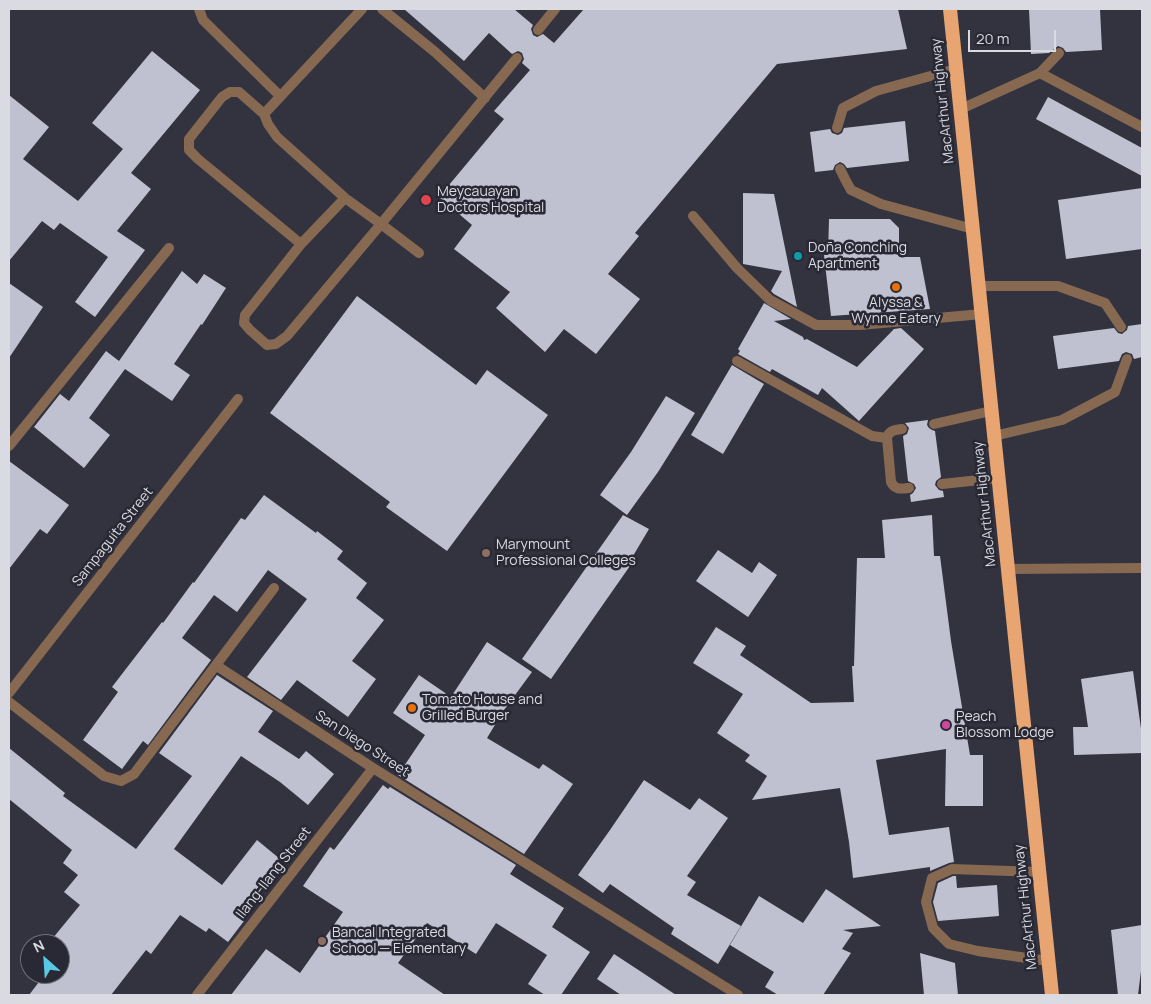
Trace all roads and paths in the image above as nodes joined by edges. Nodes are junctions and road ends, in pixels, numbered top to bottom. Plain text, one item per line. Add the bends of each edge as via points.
1 (199, 9) edge
2 (362, 9) edge
3 (382, 9) edge
4 (555, 9) edge
5 (950, 9) edge
6 (538, 30) dead end
7 (1059, 53) dead end
8 (517, 58) dead end
9 (956, 69) junction
10 (1040, 73) junction
11 (280, 96) junction
12 (485, 98) junction
13 (960, 109) junction
14 (264, 114) junction
15 (1142, 127) edge
16 (837, 128) dead end
17 (840, 169) dead end
18 (345, 198) junction
19 (693, 216) dead end
20 (382, 224) junction
21 (973, 229) junction
22 (301, 244) junction
23 (169, 248) dead end
24 (419, 253) dead end
25 (979, 286) junction
26 (982, 314) junction
27 (1121, 327) dead end
28 (1127, 360) dead end
29 (737, 361) dead end
30 (238, 399) dead end
31 (991, 410) junction
32 (934, 424) dead end
33 (902, 429) dead end
34 (994, 436) junction
35 (887, 438) junction
36 (9, 446) edge
37 (998, 478) junction
38 (942, 484) dead end
39 (909, 488) dead end
40 (1142, 568) edge
41 (1008, 569) junction
42 (274, 588) dead end
43 (217, 666) junction
44 (9, 693) edge
45 (9, 702) edge
46 (373, 768) junction
47 (1039, 872) junction
48 (1048, 961) junction
49 (197, 995) edge
50 (738, 995) edge
51 (1052, 995) edge

1 - 11 street via 203,20
2 - 11 street
3 - 12 street
4 - 6 street
5 - 9 highway, MacArthur Highway
7 - 10 street
8 - 12 street
9 - 13 highway, MacArthur Highway
9 - 16 street via 876,91 843,108
10 - 13 street
10 - 15 street
11 - 14 street
12 - 20 street
13 - 21 highway, MacArthur Highway
14 - 18 street via 277,137
14 - 22 street via 239,92 230,92 222,97 189,139 189,150
17 - 21 street via 852,190 881,204
18 - 20 street
18 - 22 street
19 - 26 street via 737,268 770,300 816,325 860,326
20 - 22 street via 287,336 276,344 267,345 244,323 245,315
20 - 24 street
21 - 25 highway, MacArthur Highway
23 - 36 street
25 - 26 highway, MacArthur Highway
25 - 27 street via 1058,286 1104,303
26 - 31 highway, MacArthur Highway
28 - 34 street via 1115,392 1062,420
29 - 35 street via 872,436
30 - 44 street, Sampaguita Street
31 - 32 street
31 - 34 highway, MacArthur Highway
33 - 35 street via 892,431
34 - 37 highway, MacArthur Highway
35 - 39 street via 891,482 898,489
37 - 38 street
37 - 41 highway, MacArthur Highway
40 - 41 street
41 - 47 highway, MacArthur Highway
42 - 43 street
43 - 45 street via 134,774 120,781 104,776
43 - 46 street, San Diego Street
46 - 49 street, Ilang-Ilang Street
46 - 50 street, San Diego Street
47 - 48 highway, MacArthur Highway
47 - 48 street via 952,868 932,878 926,902 933,928 949,944
48 - 51 highway, MacArthur Highway

